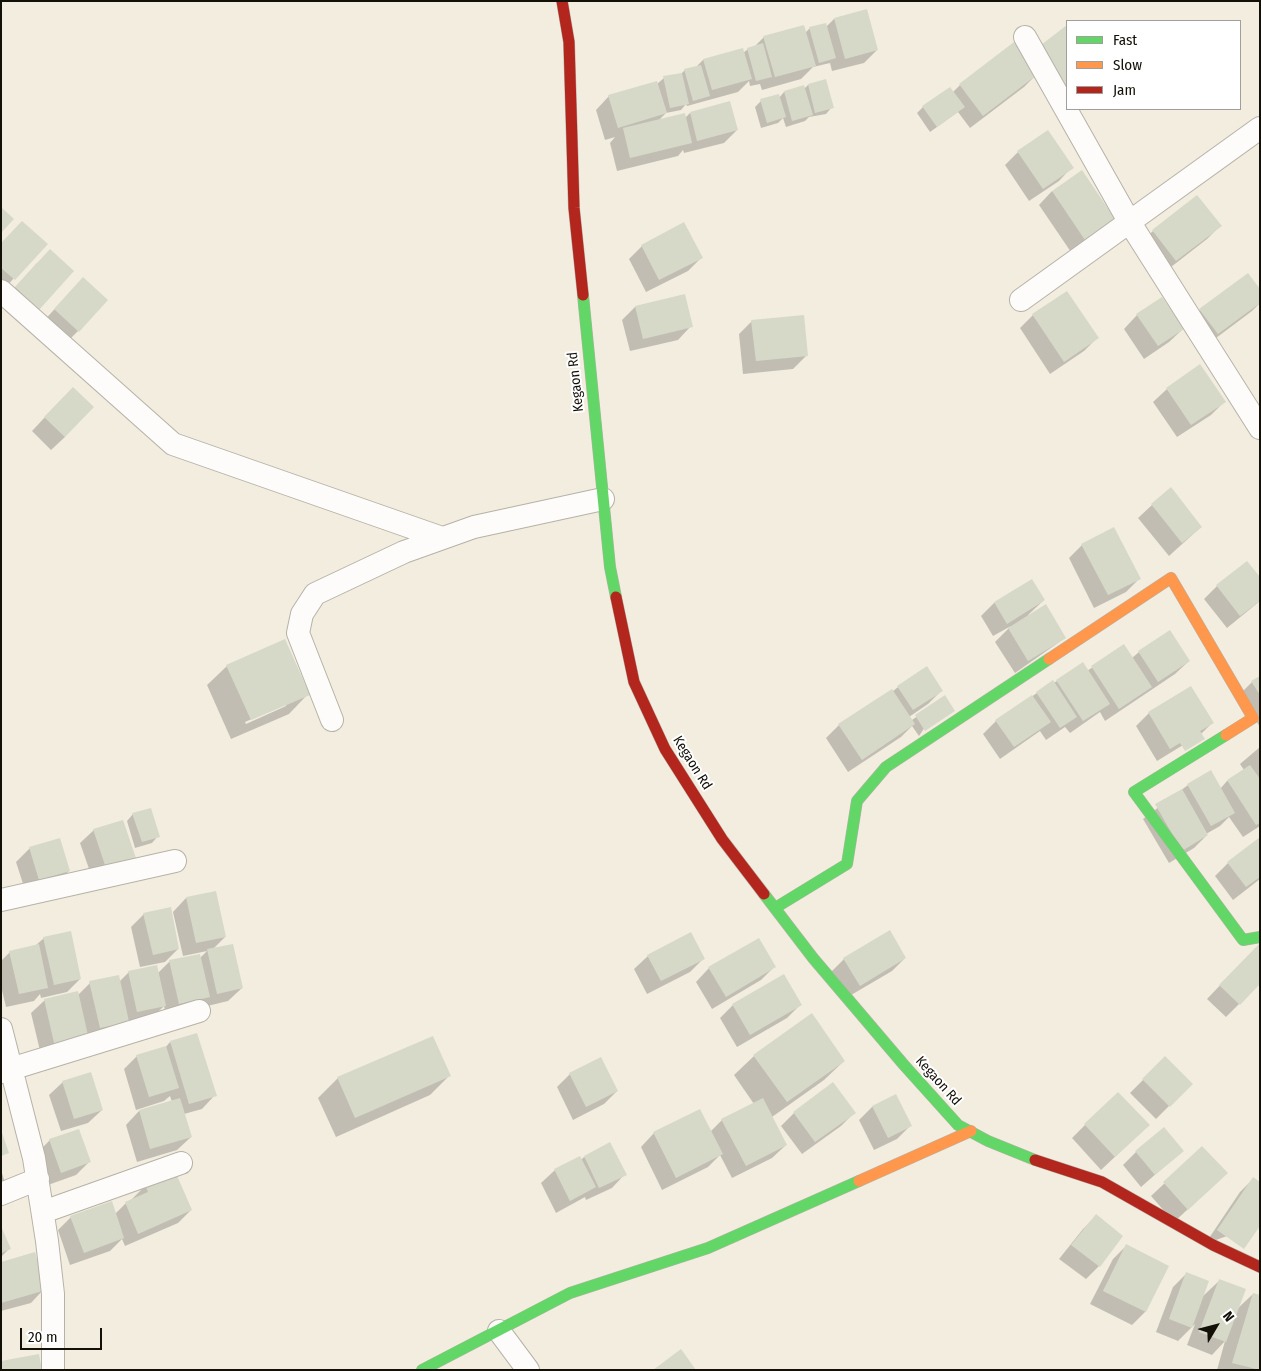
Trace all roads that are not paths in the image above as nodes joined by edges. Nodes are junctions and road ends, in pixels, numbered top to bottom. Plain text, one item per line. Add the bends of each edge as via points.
1 (562, 1) edge
2 (1025, 37) dead end
3 (1066, 110) edge
4 (1066, 110) edge
5 (1260, 128) edge
6 (1130, 223) junction
7 (1, 291) edge
8 (1021, 300) dead end
9 (1260, 428) edge
10 (603, 498) junction
11 (442, 538) junction
12 (332, 720) dead end
13 (175, 861) dead end
14 (1, 900) edge
15 (775, 908) junction
16 (1260, 937) edge
17 (199, 1011) dead end
18 (1, 1029) edge
19 (6, 1071) edge
20 (970, 1131) junction
21 (181, 1163) dead end
22 (38, 1179) junction
23 (1, 1194) edge
24 (43, 1212) junction
25 (1260, 1267) edge
26 (499, 1331) junction
27 (53, 1370) edge
28 (422, 1370) edge
29 (528, 1370) edge

1 - 10 street, Kegaon Rd via 569,42 574,208
2 - 3 street
4 - 6 street
5 - 6 street
6 - 8 street
6 - 9 street
7 - 11 street via 173,444
10 - 11 street via 474,527
10 - 15 street, Kegaon Rd via 610,567 634,682 665,749 722,839
11 - 12 street via 404,552 315,594 302,614 298,633
13 - 14 street
15 - 16 street via 847,864 857,801 886,767 1171,578 1253,718 1134,792 1243,940
15 - 20 street, Kegaon Rd via 904,1065 958,1124
17 - 19 street
18 - 19 street
19 - 22 street
20 - 25 street, Kegaon Rd via 1027,1158 1102,1182 1213,1245
20 - 26 street via 708,1248 570,1293
21 - 24 street
22 - 23 street
22 - 24 street
24 - 27 street via 53,1294
26 - 28 street
26 - 29 street

